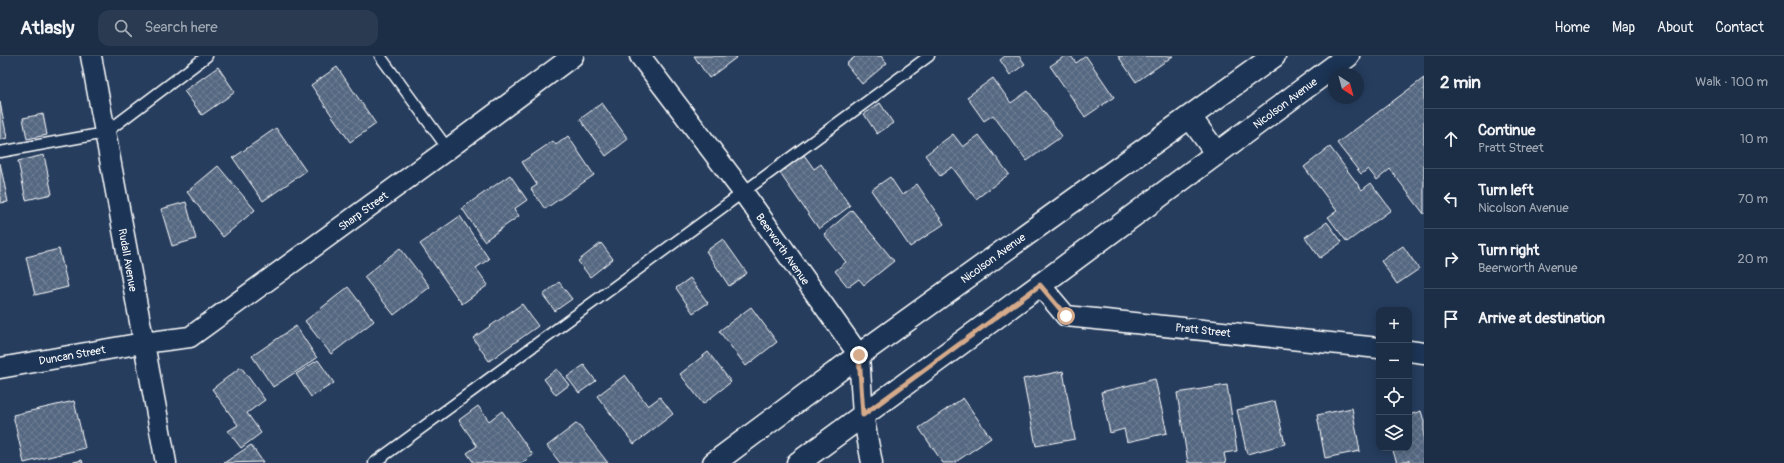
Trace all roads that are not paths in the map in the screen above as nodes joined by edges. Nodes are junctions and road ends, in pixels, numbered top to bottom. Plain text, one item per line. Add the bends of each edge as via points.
1 (91, 56) edge
2 (207, 56) edge
3 (380, 56) edge
4 (572, 56) edge
5 (640, 56) edge
6 (929, 56) edge
7 (1274, 56) edge
8 (1348, 56) edge
9 (1190, 117) junction
10 (105, 133) junction
11 (448, 149) junction
12 (0, 152) edge
13 (1217, 154) junction
14 (743, 192) junction
15 (1040, 285) junction
16 (143, 343) junction
17 (1376, 348) edge
18 (1412, 352) edge
19 (1424, 353) edge
20 (859, 355) junction
21 (0, 368) edge
22 (863, 415) junction
23 (166, 463) edge
24 (374, 463) edge
25 (714, 463) edge
26 (798, 463) edge
27 (872, 463) edge

1 - 10 street, Rudall Avenue
2 - 10 lane
3 - 11 lane
4 - 11 street, Sharp Street
5 - 14 street, Beerworth Avenue
6 - 14 lane
7 - 9 main road, Nicolson Avenue
8 - 13 main road, Nicolson Avenue
9 - 13 main road
9 - 20 main road, Nicolson Avenue
10 - 12 lane
10 - 16 street, Rudall Avenue
11 - 16 street, Sharp Street via 190,337
13 - 15 main road, Nicolson Avenue
14 - 20 street, Beerworth Avenue
14 - 24 lane
15 - 17 street, Pratt Street via 1066,316
15 - 22 main road, Nicolson Avenue
16 - 21 street, Duncan Street
16 - 23 street, Rudall Avenue
18 - 19 street
20 - 22 street
20 - 25 main road, Nicolson Avenue
22 - 26 main road, Nicolson Avenue
22 - 27 street

